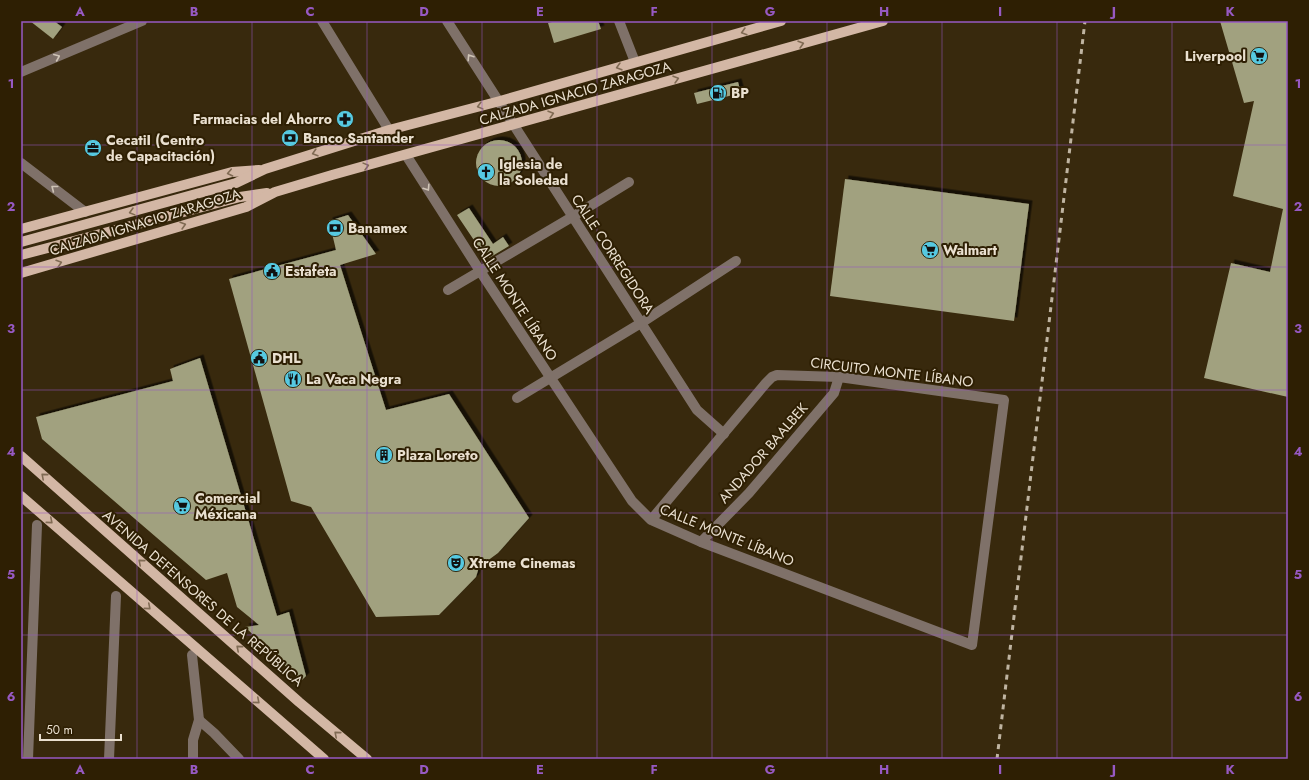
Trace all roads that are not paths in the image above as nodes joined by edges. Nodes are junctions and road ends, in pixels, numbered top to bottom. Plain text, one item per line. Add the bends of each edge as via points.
1 (322, 21) edge
2 (447, 21) edge
3 (619, 21) edge
4 (781, 21) edge
5 (139, 22) edge
6 (878, 22) edge
7 (635, 62) junction
8 (21, 72) edge
9 (500, 101) junction
10 (513, 125) junction
11 (389, 130) junction
12 (406, 155) junction
13 (21, 163) edge
14 (265, 169) junction
15 (629, 182) dead end
16 (275, 192) junction
17 (85, 212) junction
18 (572, 217) junction
19 (21, 229) edge
20 (21, 242) edge
21 (21, 255) edge
22 (736, 261) dead end
23 (480, 271) junction
24 (21, 273) edge
25 (448, 290) dead end
26 (641, 323) junction
27 (550, 378) junction
28 (840, 378) junction
29 (517, 398) dead end
30 (1004, 400) joint
31 (724, 434) junction
32 (21, 456) edge
33 (21, 496) edge
34 (651, 520) junction
35 (37, 526) dead end
36 (701, 542) junction
37 (116, 596) dead end
38 (192, 655) dead end
39 (199, 720) junction
40 (28, 759) edge
41 (108, 759) edge
42 (193, 759) edge
43 (239, 759) edge
44 (324, 759) edge
45 (367, 759) edge

1 - 11 street
9 -> 2 street, CALLE CORREGIDORA
3 - 7 street
4 -> 7 main road, CALZADA IGNACIO ZARAGOZA
8 -> 5 street
10 -> 6 main road, CALZADA IGNACIO ZARAGOZA
7 -> 9 main road, CALZADA IGNACIO ZARAGOZA
9 - 10 street, CALLE CORREGIDORA
9 -> 11 main road, CALZADA IGNACIO ZARAGOZA
10 - 12 main road, CALZADA IGNACIO ZARAGOZA
10 - 18 street, CALLE CORREGIDORA
11 -> 14 main road, CALZADA IGNACIO ZARAGOZA
16 -> 12 main road, CALZADA IGNACIO ZARAGOZA
12 -> 23 street, CALLE MONTE LÍBANO
17 -> 13 street
14 -> 17 main road, CALZADA IGNACIO ZARAGOZA via 232,172
14 -> 20 main road, CALZADA IGNACIO ZARAGOZA via 236,183
15 - 18 street
16 - 21 main road, CALZADA IGNACIO ZARAGOZA via 240,197
24 -> 16 main road, CALZADA IGNACIO ZARAGOZA via 246,207
17 - 19 main road, CALZADA IGNACIO ZARAGOZA
18 - 23 street
18 - 26 street, CALLE CORREGIDORA
22 - 26 street
23 - 25 street
23 - 27 street, CALLE MONTE LÍBANO
26 - 27 street
26 - 31 street, CALLE CORREGIDORA via 697,410
27 - 29 street
27 - 34 street, CALLE MONTE LÍBANO via 632,501
28 - 30 street, CIRCUITO MONTE LÍBANO
28 - 31 street, CIRCUITO MONTE LÍBANO via 777,375 772,377
28 - 36 street, ANDADOR BAALBEK via 834,393 749,493
30 - 36 street, CALLE MONTE LÍBANO via 972,645
31 - 34 street, CIRCUITO MONTE LÍBANO
45 -> 32 main road, AVENIDA DEFENSORES DE LA REPÚBLICA
33 -> 44 main road
34 - 36 street, CALLE MONTE LÍBANO
35 - 40 street
37 - 41 street
38 - 39 street
39 - 42 street via 193,740
39 - 43 street

